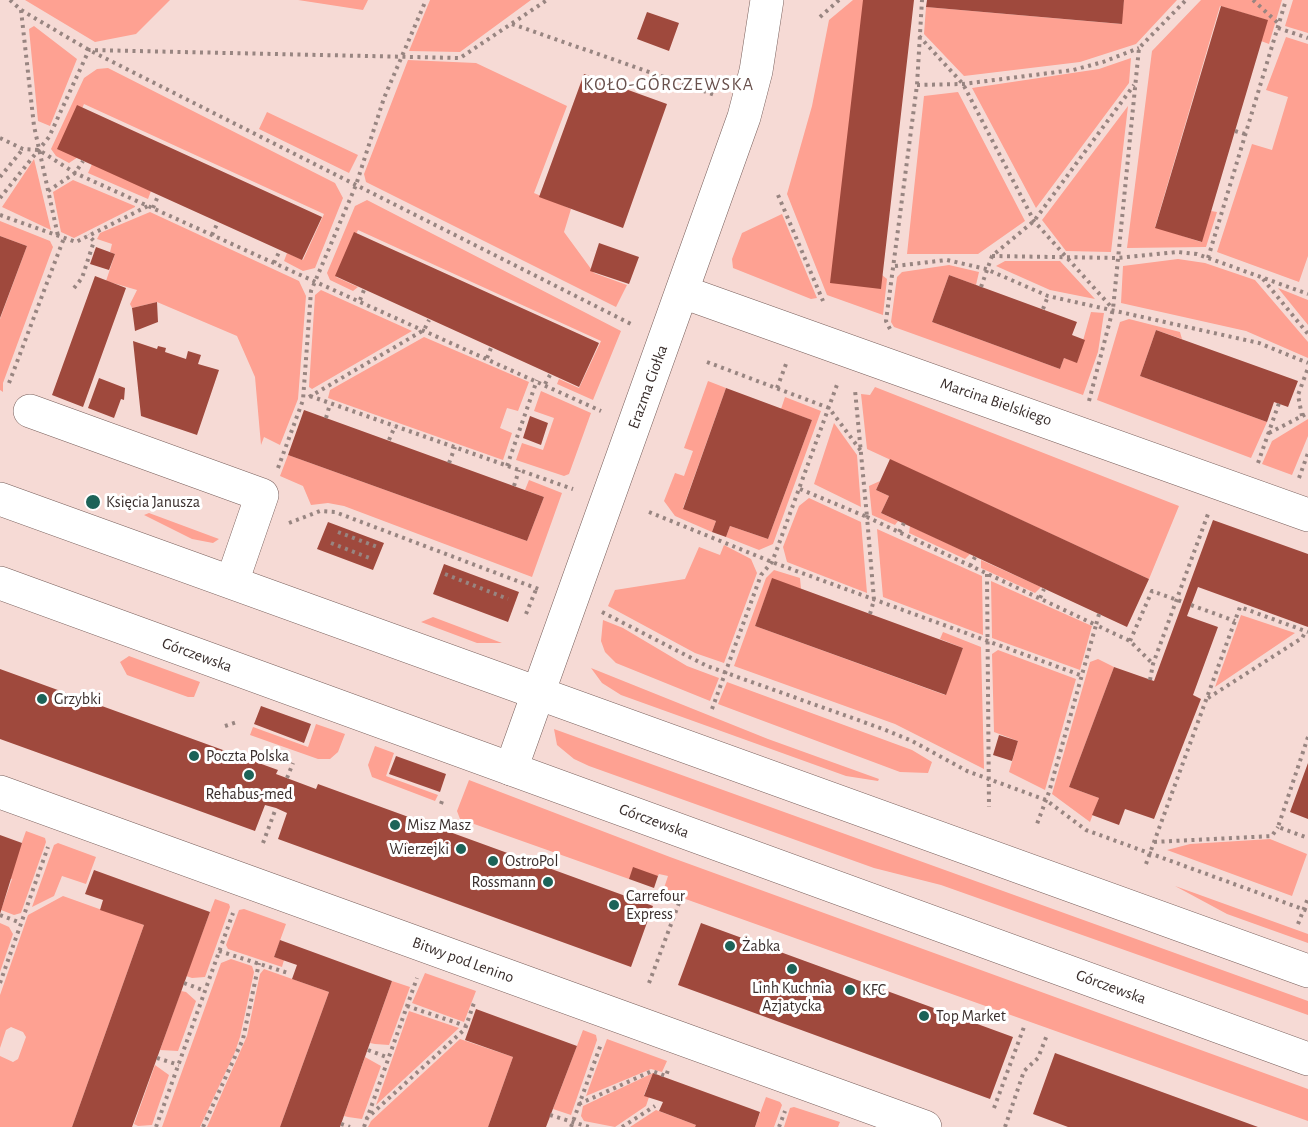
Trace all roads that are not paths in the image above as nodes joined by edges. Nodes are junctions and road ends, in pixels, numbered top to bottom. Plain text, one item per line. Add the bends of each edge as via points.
1 (767, 0) edge
2 (683, 292) junction
3 (18, 401) road end
4 (0, 499) edge
5 (1308, 515) edge
6 (232, 582) junction
7 (0, 583) edge
8 (537, 694) junction
9 (511, 769) junction
10 (0, 792) edge
11 (1308, 971) edge
12 (1308, 1059) edge
13 (925, 1127) edge

1 - 2 main road, Erazma Ciołka via 744,117
2 - 5 main road, Marcina Bielskiego
2 - 8 main road, Erazma Ciołka
3 - 6 main road via 262,495
4 - 6 main road
6 - 8 main road
7 - 9 main road, Górczewska
8 - 9 main road, Erazma Ciołka
8 - 11 main road
9 - 12 main road, Górczewska
10 - 13 main road, Bitwy pod Lenino

